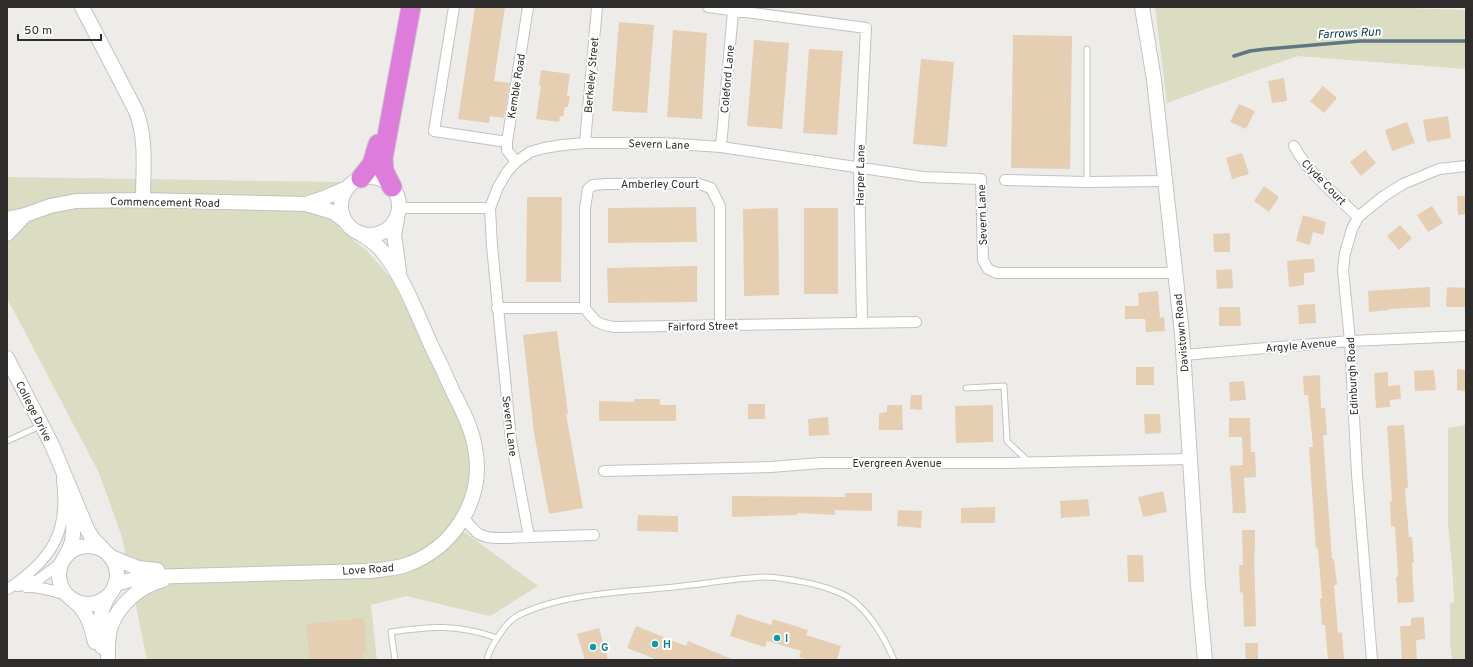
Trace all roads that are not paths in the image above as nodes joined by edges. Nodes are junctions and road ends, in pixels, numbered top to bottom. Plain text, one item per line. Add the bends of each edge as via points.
1 (82, 7) edge
2 (404, 7) edge
3 (411, 7) edge
4 (454, 7) edge
5 (528, 7) edge
6 (597, 7) edge
7 (708, 7) edge
8 (1142, 7) edge
9 (733, 10) junction
10 (1087, 49) dead end
11 (507, 142) junction
12 (585, 143) junction
13 (1294, 146) dead end
14 (721, 147) junction
15 (516, 162) junction
16 (1466, 166) edge
17 (859, 168) junction
18 (1005, 180) dead end
19 (1165, 181) junction
20 (1087, 182) junction
21 (354, 183) junction
22 (392, 187) junction
23 (143, 200) junction
24 (306, 204) junction
25 (490, 208) junction
26 (398, 211) junction
27 (25, 215) junction
28 (1358, 217) junction
29 (7, 219) edge
30 (345, 221) junction
31 (7, 234) edge
32 (361, 234) junction
33 (1176, 272) junction
34 (401, 280) junction
35 (497, 308) junction
36 (585, 308) junction
37 (862, 322) junction
38 (916, 322) dead end
39 (720, 325) junction
40 (1466, 336) edge
41 (1350, 341) junction
42 (1184, 354) junction
43 (7, 358) edge
44 (966, 388) dead end
45 (41, 425) junction
46 (7, 441) edge
47 (1190, 459) junction
48 (1030, 462) junction
49 (60, 465) junction
50 (604, 471) dead end
51 (464, 518) junction
52 (594, 535) dead end
53 (529, 537) junction
54 (107, 554) junction
55 (63, 559) junction
56 (213, 574) junction
57 (114, 587) junction
58 (8, 589) edge
59 (68, 596) junction
60 (497, 638) junction
61 (100, 660) edge
62 (104, 660) edge
63 (108, 660) edge
64 (395, 660) edge
65 (486, 660) edge
66 (894, 660) edge
67 (1205, 660) edge
68 (1372, 660) edge

1 - 23 street via 140,122 143,134
2 - 21 highway via 377,150 372,164
3 - 22 highway via 382,158 384,171
4 - 11 street via 434,132
5 - 11 street, Kemble Road
6 - 12 street, Berkeley Street
7 - 9 street
8 - 19 street, Davistown Road via 1154,80
9 - 14 street, Coleford Lane
9 - 17 street, Harper Lane via 866,28
10 - 20 lane
11 - 15 street via 507,150
12 - 14 street, Severn Lane via 662,143
12 - 15 street, Severn Lane via 544,148 530,152
13 - 28 street, Clyde Court via 1310,170
14 - 17 street, Severn Lane
15 - 25 street, Severn Lane via 498,187
16 - 28 street, Edinburgh Road via 1439,169 1403,184
17 - 33 street, Severn Lane via 924,177 981,179 983,260 988,269 997,273
17 - 37 street, Harper Lane
18 - 20 street
19 - 20 street
19 - 33 street, Davistown Road
21 - 22 street via 368,177 384,180
21 - 24 street, Commencement Road via 335,194
21 - 30 street via 343,196 341,207
22 - 26 street via 398,198
23 - 24 street, Commencement Road
23 - 27 street, Commencement Road via 76,201 50,206
24 - 30 street, Commencement Road via 333,212
25 - 26 street
25 - 35 street, Severn Lane
26 - 32 street via 392,225 382,232 372,235
26 - 34 street, Love Road via 394,241
27 - 29 street, Commencement Road
27 - 31 street, Commencement Road
28 - 41 street, Edinburgh Road via 1345,253 1343,270
30 - 32 street
32 - 34 street, Love Road via 383,251
33 - 42 street, Davistown Road
34 - 51 street, Love Road via 465,417 475,447 475,485
35 - 36 street
35 - 53 street, Severn Lane via 511,440
36 - 39 street, Fairford Street via 594,320 602,325 614,327
36 - 39 street, Amberley Court via 585,209 588,188 607,184 696,183 712,188 720,206
37 - 38 street, Fairford Street
37 - 39 street, Fairford Street
40 - 41 street, Argyle Avenue
41 - 42 street, Argyle Avenue
41 - 68 street, Edinburgh Road via 1357,474
42 - 47 street, Davistown Road
43 - 45 street, College Drive
44 - 48 lane via 1004,386 1007,441
45 - 46 lane
45 - 49 street, College Drive
47 - 48 street, Evergreen Avenue
47 - 67 street, Davistown Road
48 - 50 street, Evergreen Avenue via 821,464
49 - 54 street, College Drive via 88,531
49 - 55 street, College Drive via 74,523 71,545
49 - 58 street via 64,507 59,532 52,547 34,570
51 - 53 street via 481,535 498,538
51 - 56 street, Love Road via 453,534 428,555 392,568 370,571
52 - 53 street
54 - 55 street via 95,546 83,546 74,549
54 - 56 street, Love Road via 145,570
54 - 57 street via 116,570
55 - 58 street via 38,580
55 - 59 street via 59,579
56 - 57 street, Love Road via 143,577
56 - 63 street via 169,579 139,590 122,607 111,625
57 - 59 street via 102,600 90,604
57 - 62 street via 100,615
58 - 59 street via 34,586
59 - 61 street via 82,608 88,618
60 - 64 lane via 452,627 425,627 391,632
60 - 65 lane
60 - 66 lane via 516,617 541,606 574,598 768,577 812,582 842,593 860,607 878,628

